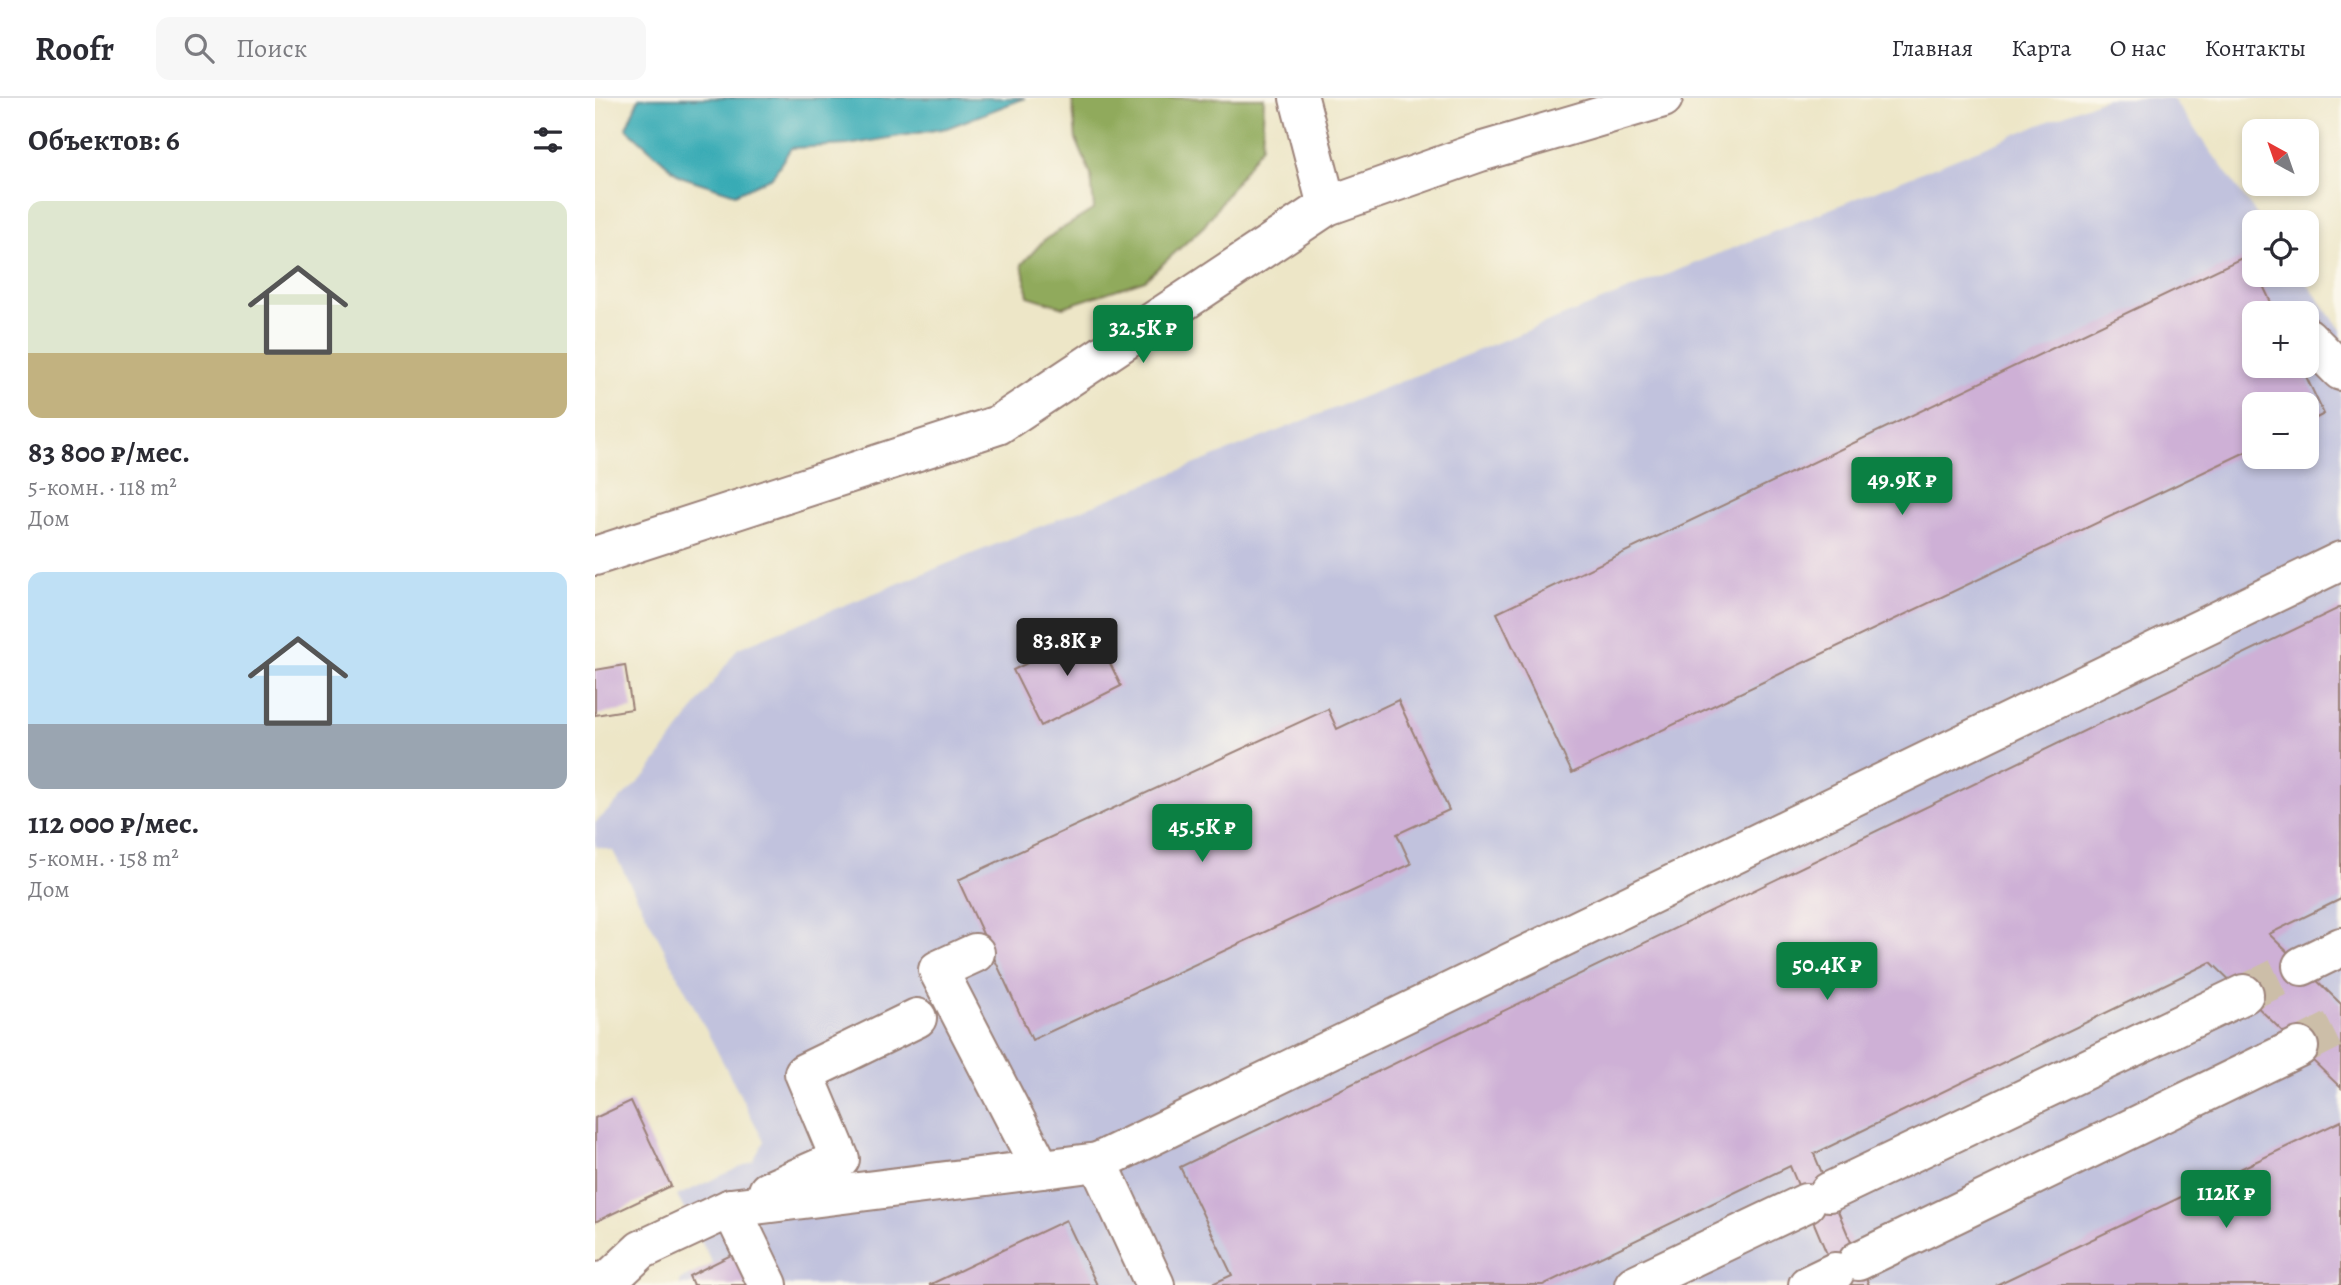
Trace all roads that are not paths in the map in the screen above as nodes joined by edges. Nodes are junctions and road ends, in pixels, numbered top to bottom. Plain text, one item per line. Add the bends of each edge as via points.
1 (1299, 98) edge
2 (1663, 98) edge
3 (1327, 206) junction
4 (2319, 348) edge
5 (2341, 371) edge
6 (595, 556) edge
7 (2341, 561) edge
8 (2341, 947) edge
9 (975, 953) dead end
10 (2302, 966) tunnel mouth
11 (2244, 994) tunnel mouth
12 (917, 1018) dead end
13 (2299, 1047) tunnel mouth
14 (1098, 1162) junction
15 (1041, 1169) junction
16 (731, 1208) junction
17 (1834, 1273) edge
18 (605, 1283) edge
19 (768, 1285) edge
20 (1155, 1285) edge
21 (1634, 1285) edge

1 - 3 street
2 - 3 street via 1480,152
3 - 6 street via 998,425
4 - 5 street
7 - 14 street
8 - 10 street
9 - 15 street via 938,970
11 - 21 street
12 - 16 street via 804,1073 840,1159
13 - 17 street
14 - 15 street
14 - 20 street
15 - 16 street
16 - 18 street via 641,1251
16 - 19 street

